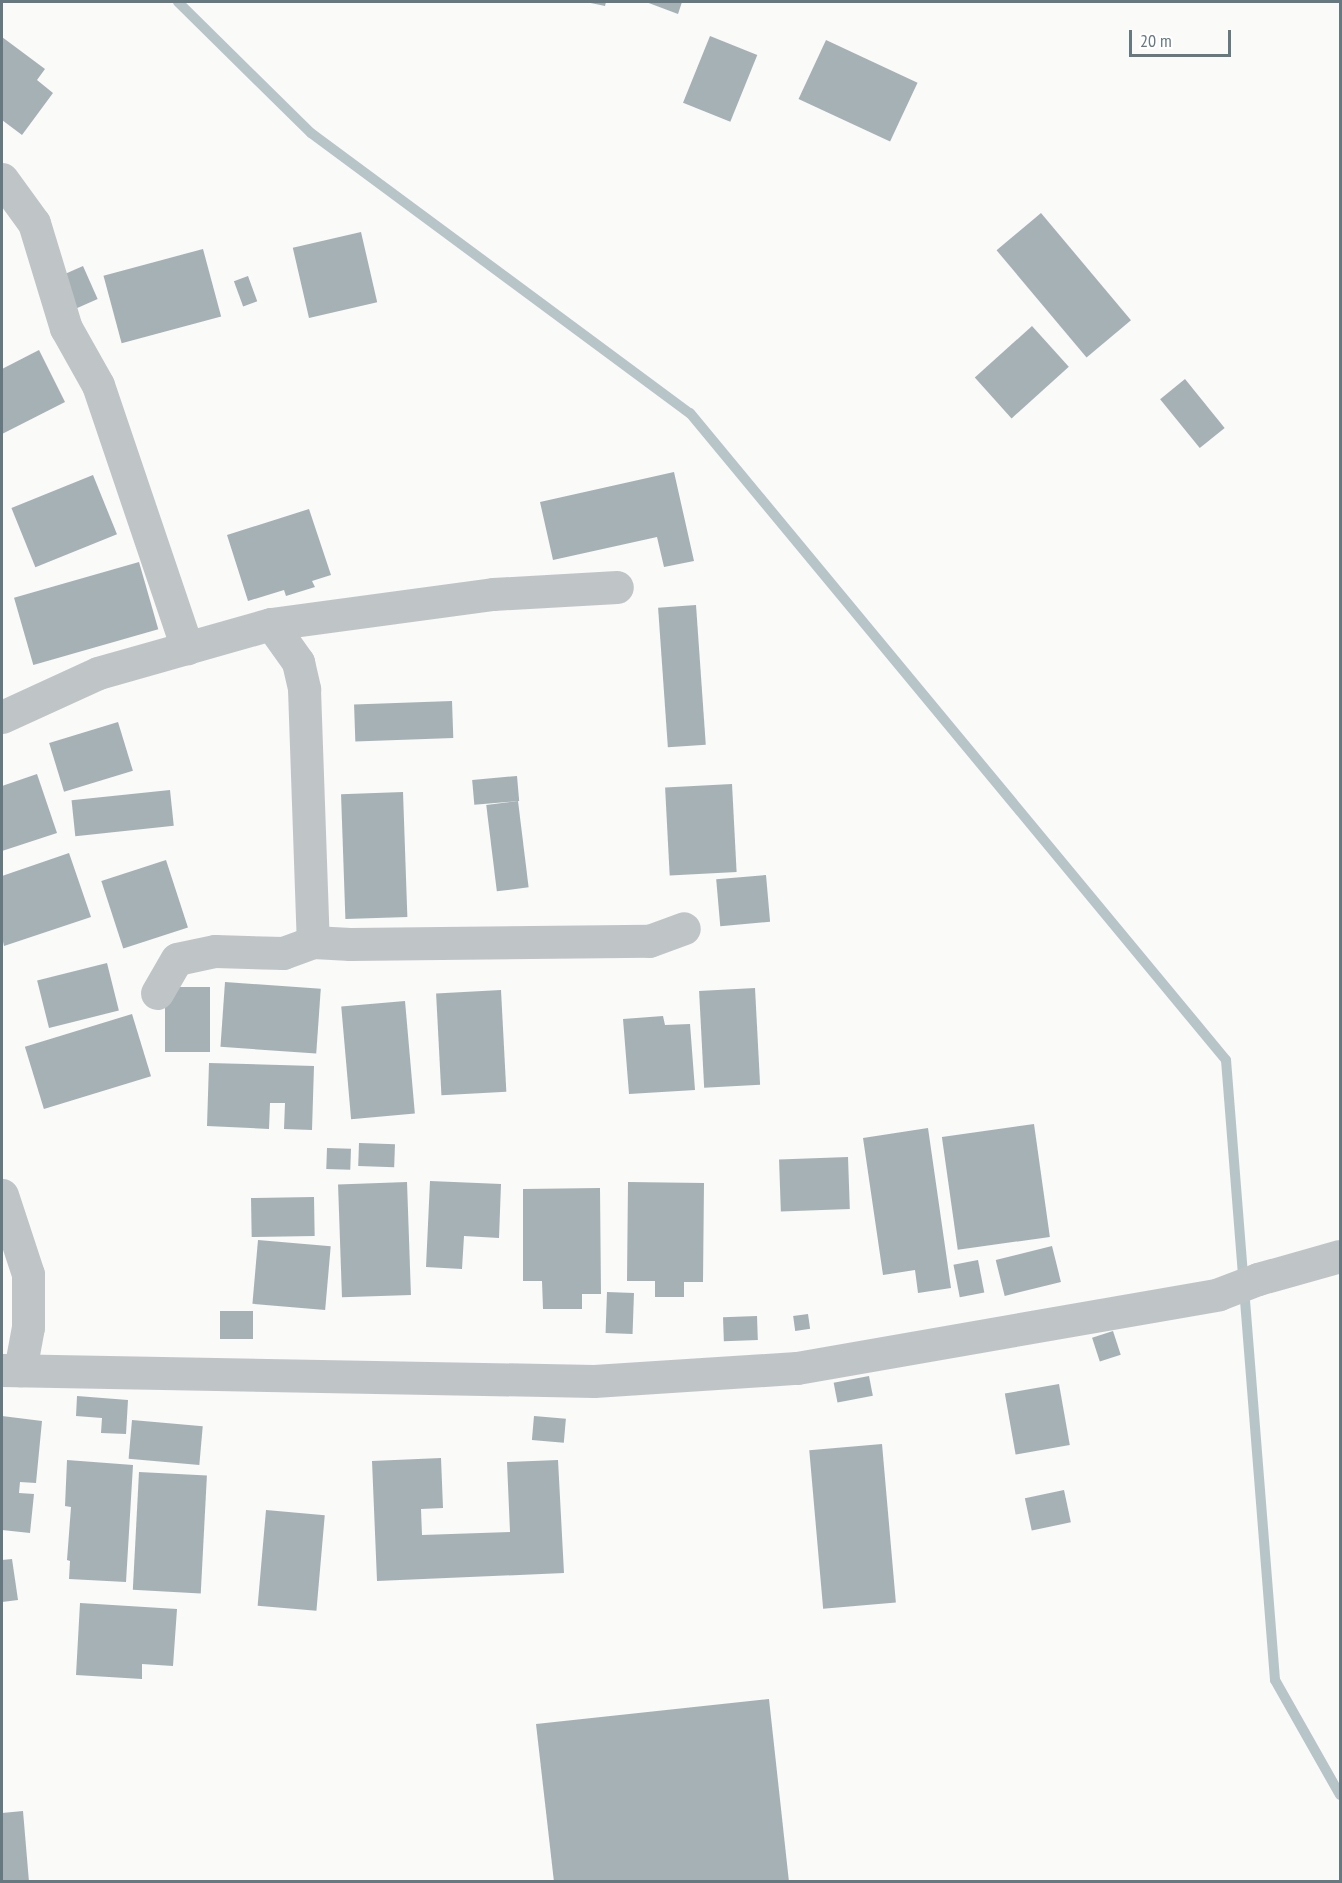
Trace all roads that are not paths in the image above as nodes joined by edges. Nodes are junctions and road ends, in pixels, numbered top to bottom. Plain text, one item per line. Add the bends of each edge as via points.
1 (2, 179) edge
2 (617, 587) dead end
3 (272, 624) junction
4 (187, 648) junction
5 (2, 717) edge
6 (684, 928) dead end
7 (313, 942) junction
8 (157, 993) dead end
9 (2, 1195) edge
10 (1341, 1256) edge
11 (11, 1370) edge

1 - 4 street via 34,223 66,328 98,385
2 - 3 street via 493,594
3 - 4 street
3 - 7 street via 298,662 304,690
4 - 5 street via 98,673
6 - 7 street via 649,941
7 - 8 street via 283,953 215,951 177,959
9 - 11 street via 28,1274 28,1327
10 - 11 street via 1219,1294 796,1368 594,1381

